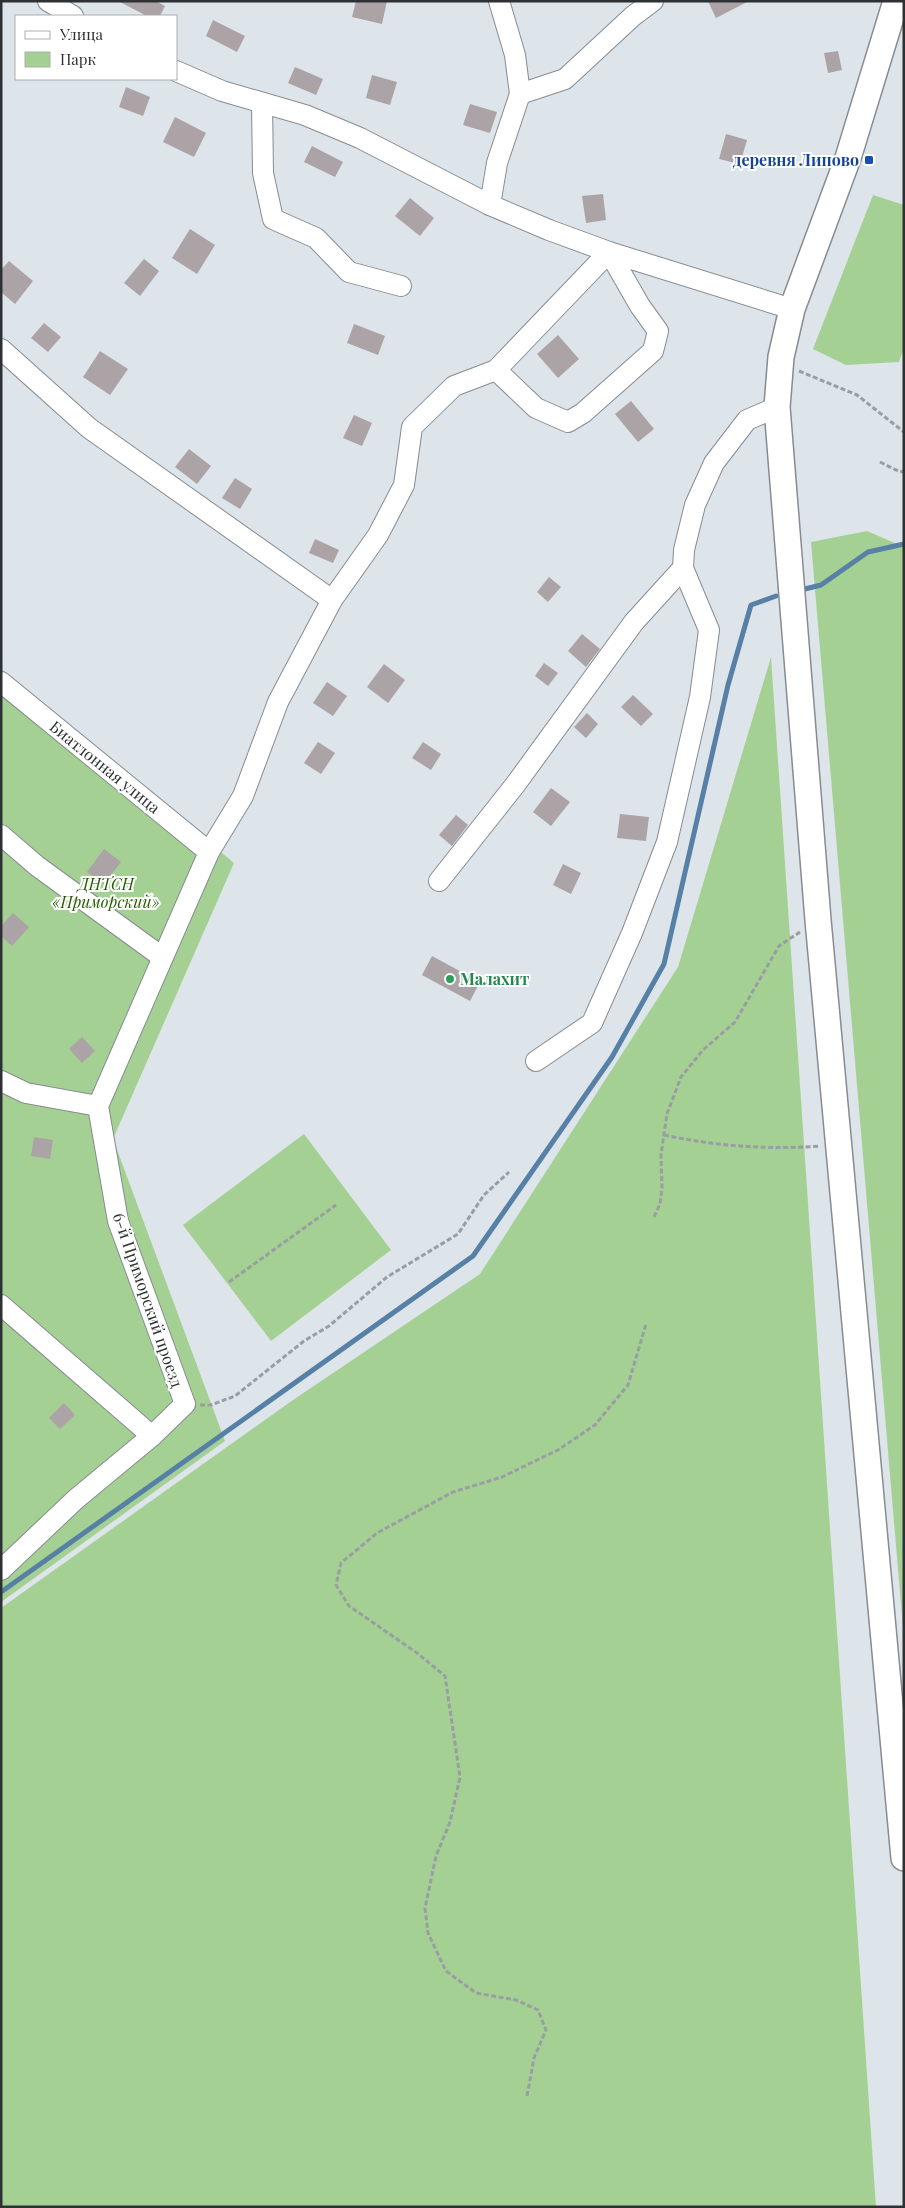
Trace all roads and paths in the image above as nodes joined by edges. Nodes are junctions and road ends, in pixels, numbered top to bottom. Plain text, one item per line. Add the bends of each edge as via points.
1 (48, 1) edge
2 (500, 1) edge
3 (653, 1) edge
4 (896, 1) edge
5 (71, 15) edge
6 (178, 72) edge
7 (520, 94) junction
8 (262, 103) junction
9 (490, 205) junction
10 (609, 252) junction
11 (401, 286) dead end
12 (792, 310) junction
13 (1, 350) edge
14 (800, 362) dead end
15 (496, 370) junction
16 (777, 407) junction
17 (904, 432) edge
18 (880, 462) dead end
19 (904, 471) edge
20 (683, 568) junction
21 (332, 600) junction
22 (1, 682) edge
23 (1, 835) edge
24 (209, 852) junction
25 (439, 881) dead end
26 (818, 920) junction
27 (162, 956) junction
28 (536, 1061) dead end
29 (1, 1081) edge
30 (98, 1106) junction
31 (664, 1135) junction
32 (838, 1145) junction
33 (509, 1172) dead end
34 (336, 1205) dead end
35 (654, 1217) dead end
36 (229, 1282) dead end
37 (1, 1305) edge
38 (646, 1324) dead end
39 (185, 1404) junction
40 (152, 1436) junction
41 (5, 1561) edge
42 (904, 1858) edge
43 (527, 2096) dead end

1 - 5 street
2 - 7 street via 516,55
3 - 7 street via 565,79
4 - 12 main road via 848,158
6 - 8 street via 222,91
7 - 9 street via 497,163
8 - 9 street via 305,115 360,138
8 - 11 street via 263,173 273,219 316,238 349,272
9 - 10 street
10 - 12 street
10 - 15 street
10 - 15 street via 658,331 654,351 583,413 568,422 536,408
12 - 16 main road via 782,357
13 - 21 street via 89,428
14 - 17 path via 798,371 856,395
15 - 21 street via 454,386 412,427 404,485 378,535
16 - 20 street via 747,420 714,463 695,505
16 - 26 main road
18 - 19 path
20 - 25 street via 634,622
20 - 28 street via 709,630 700,698 667,842 632,933 592,1023
21 - 24 street via 278,702 244,796
22 - 24 street, Биатлонная улица
23 - 27 street via 37,866
24 - 27 street
26 - 31 path via 779,946 735,1022 703,1050 681,1077 667,1114
26 - 32 main road
27 - 30 street
29 - 30 street via 26,1093
30 - 39 street, 6-й Приморский проезд via 118,1221
31 - 32 path via 707,1144 783,1149
31 - 35 path via 662,1188
32 - 42 main road
33 - 39 path via 484,1195 458,1234 387,1276 329,1326 304,1341 234,1396 211,1405
34 - 36 path
37 - 40 street
38 - 43 path via 628,1386 595,1425 558,1450 502,1477 453,1492 377,1533 341,1563 336,1585 349,1606 445,1676 460,1777 450,1822 436,1856 425,1908 428,1934 446,1971 476,1993 516,2000 538,2010 546,2030 534,2058
39 - 40 street, 6-й Приморский проезд
40 - 41 street, 6-й Приморский проезд

